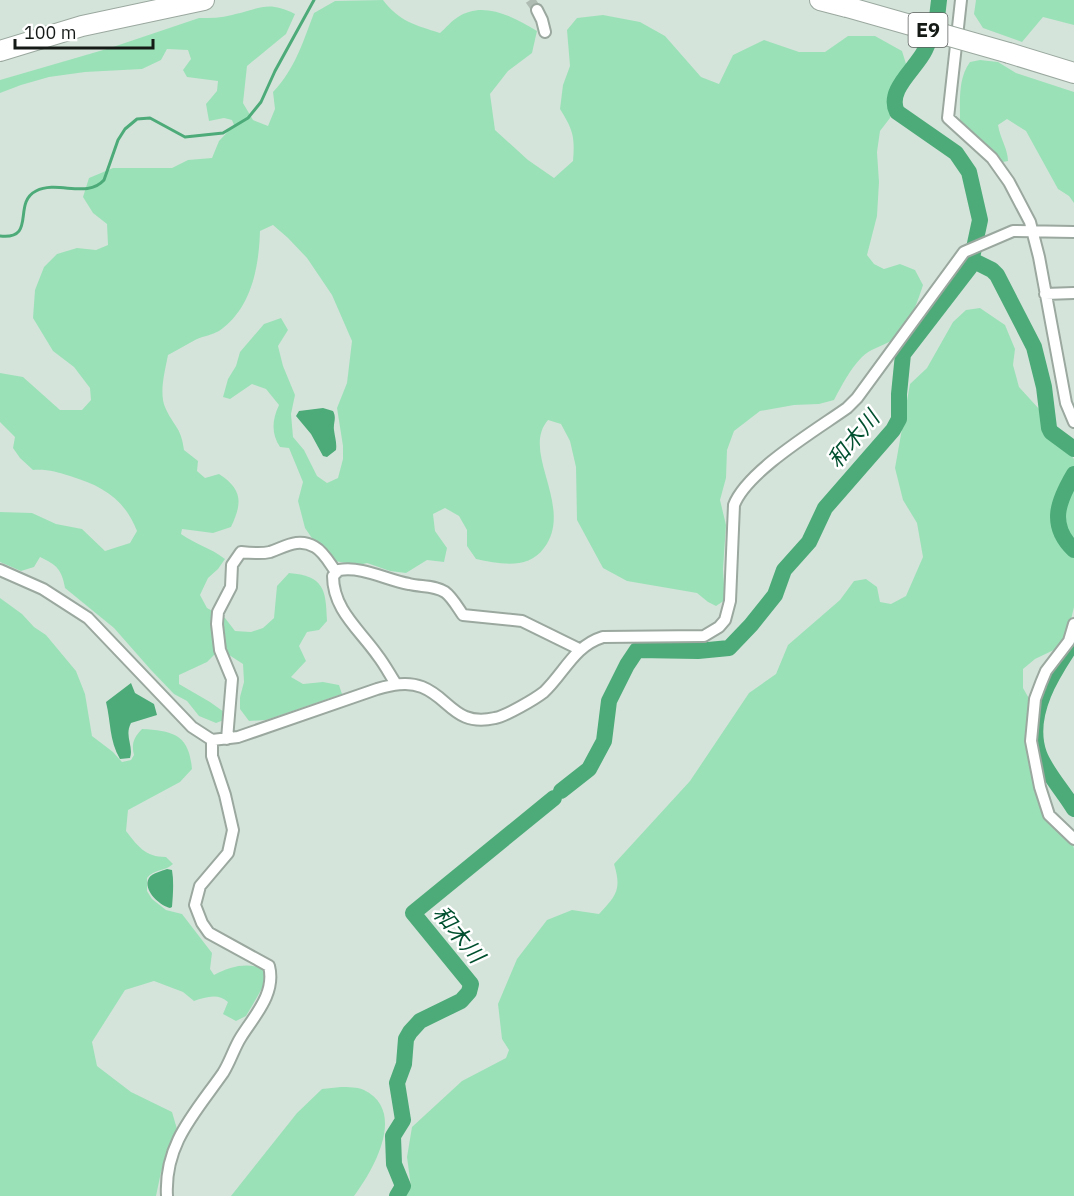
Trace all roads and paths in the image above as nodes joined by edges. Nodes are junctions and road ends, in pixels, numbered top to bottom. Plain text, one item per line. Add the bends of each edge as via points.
1 (204, 0) edge
2 (820, 0) edge
3 (961, 0) edge
4 (537, 10) tunnel mouth
5 (545, 32) dead end
6 (0, 51) edge
7 (1074, 73) edge
8 (1032, 232) junction
9 (1074, 232) edge
10 (1074, 293) edge
11 (1046, 294) junction
12 (1074, 422) edge
13 (0, 570) edge
14 (336, 572) junction
15 (1074, 624) edge
16 (579, 649) junction
17 (396, 684) junction
18 (227, 739) junction
19 (212, 740) junction
20 (1074, 839) edge
21 (167, 1196) edge

1 - 6 highway via 82,26
2 - 7 highway, E9, bridge
3 - 8 street via 948,118 992,158 1020,200
4 - 5 street
8 - 9 street
8 - 11 street
8 - 16 street via 1013,231 960,256 857,398 752,478 737,496 732,515 730,601 719,627 705,636 603,637 590,640
10 - 11 street
11 - 12 street via 1066,403
13 - 19 street via 43,589 88,618 192,727
14 - 16 street via 354,569 410,585 429,586 448,594 463,615 522,621
14 - 17 street via 333,580 338,601 347,618
14 - 18 street via 320,550 303,543 267,552 241,552 234,560 231,587 218,612 217,624 220,650 232,679
15 - 20 street via 1069,641 1041,682 1035,699 1031,741 1049,815
16 - 17 street via 542,693 497,718 462,716 423,688
17 - 18 street
18 - 19 street
19 - 21 street via 212,756 233,830 228,853 200,886 195,905 209,933 269,966 269,983 265,1001 172,1150

